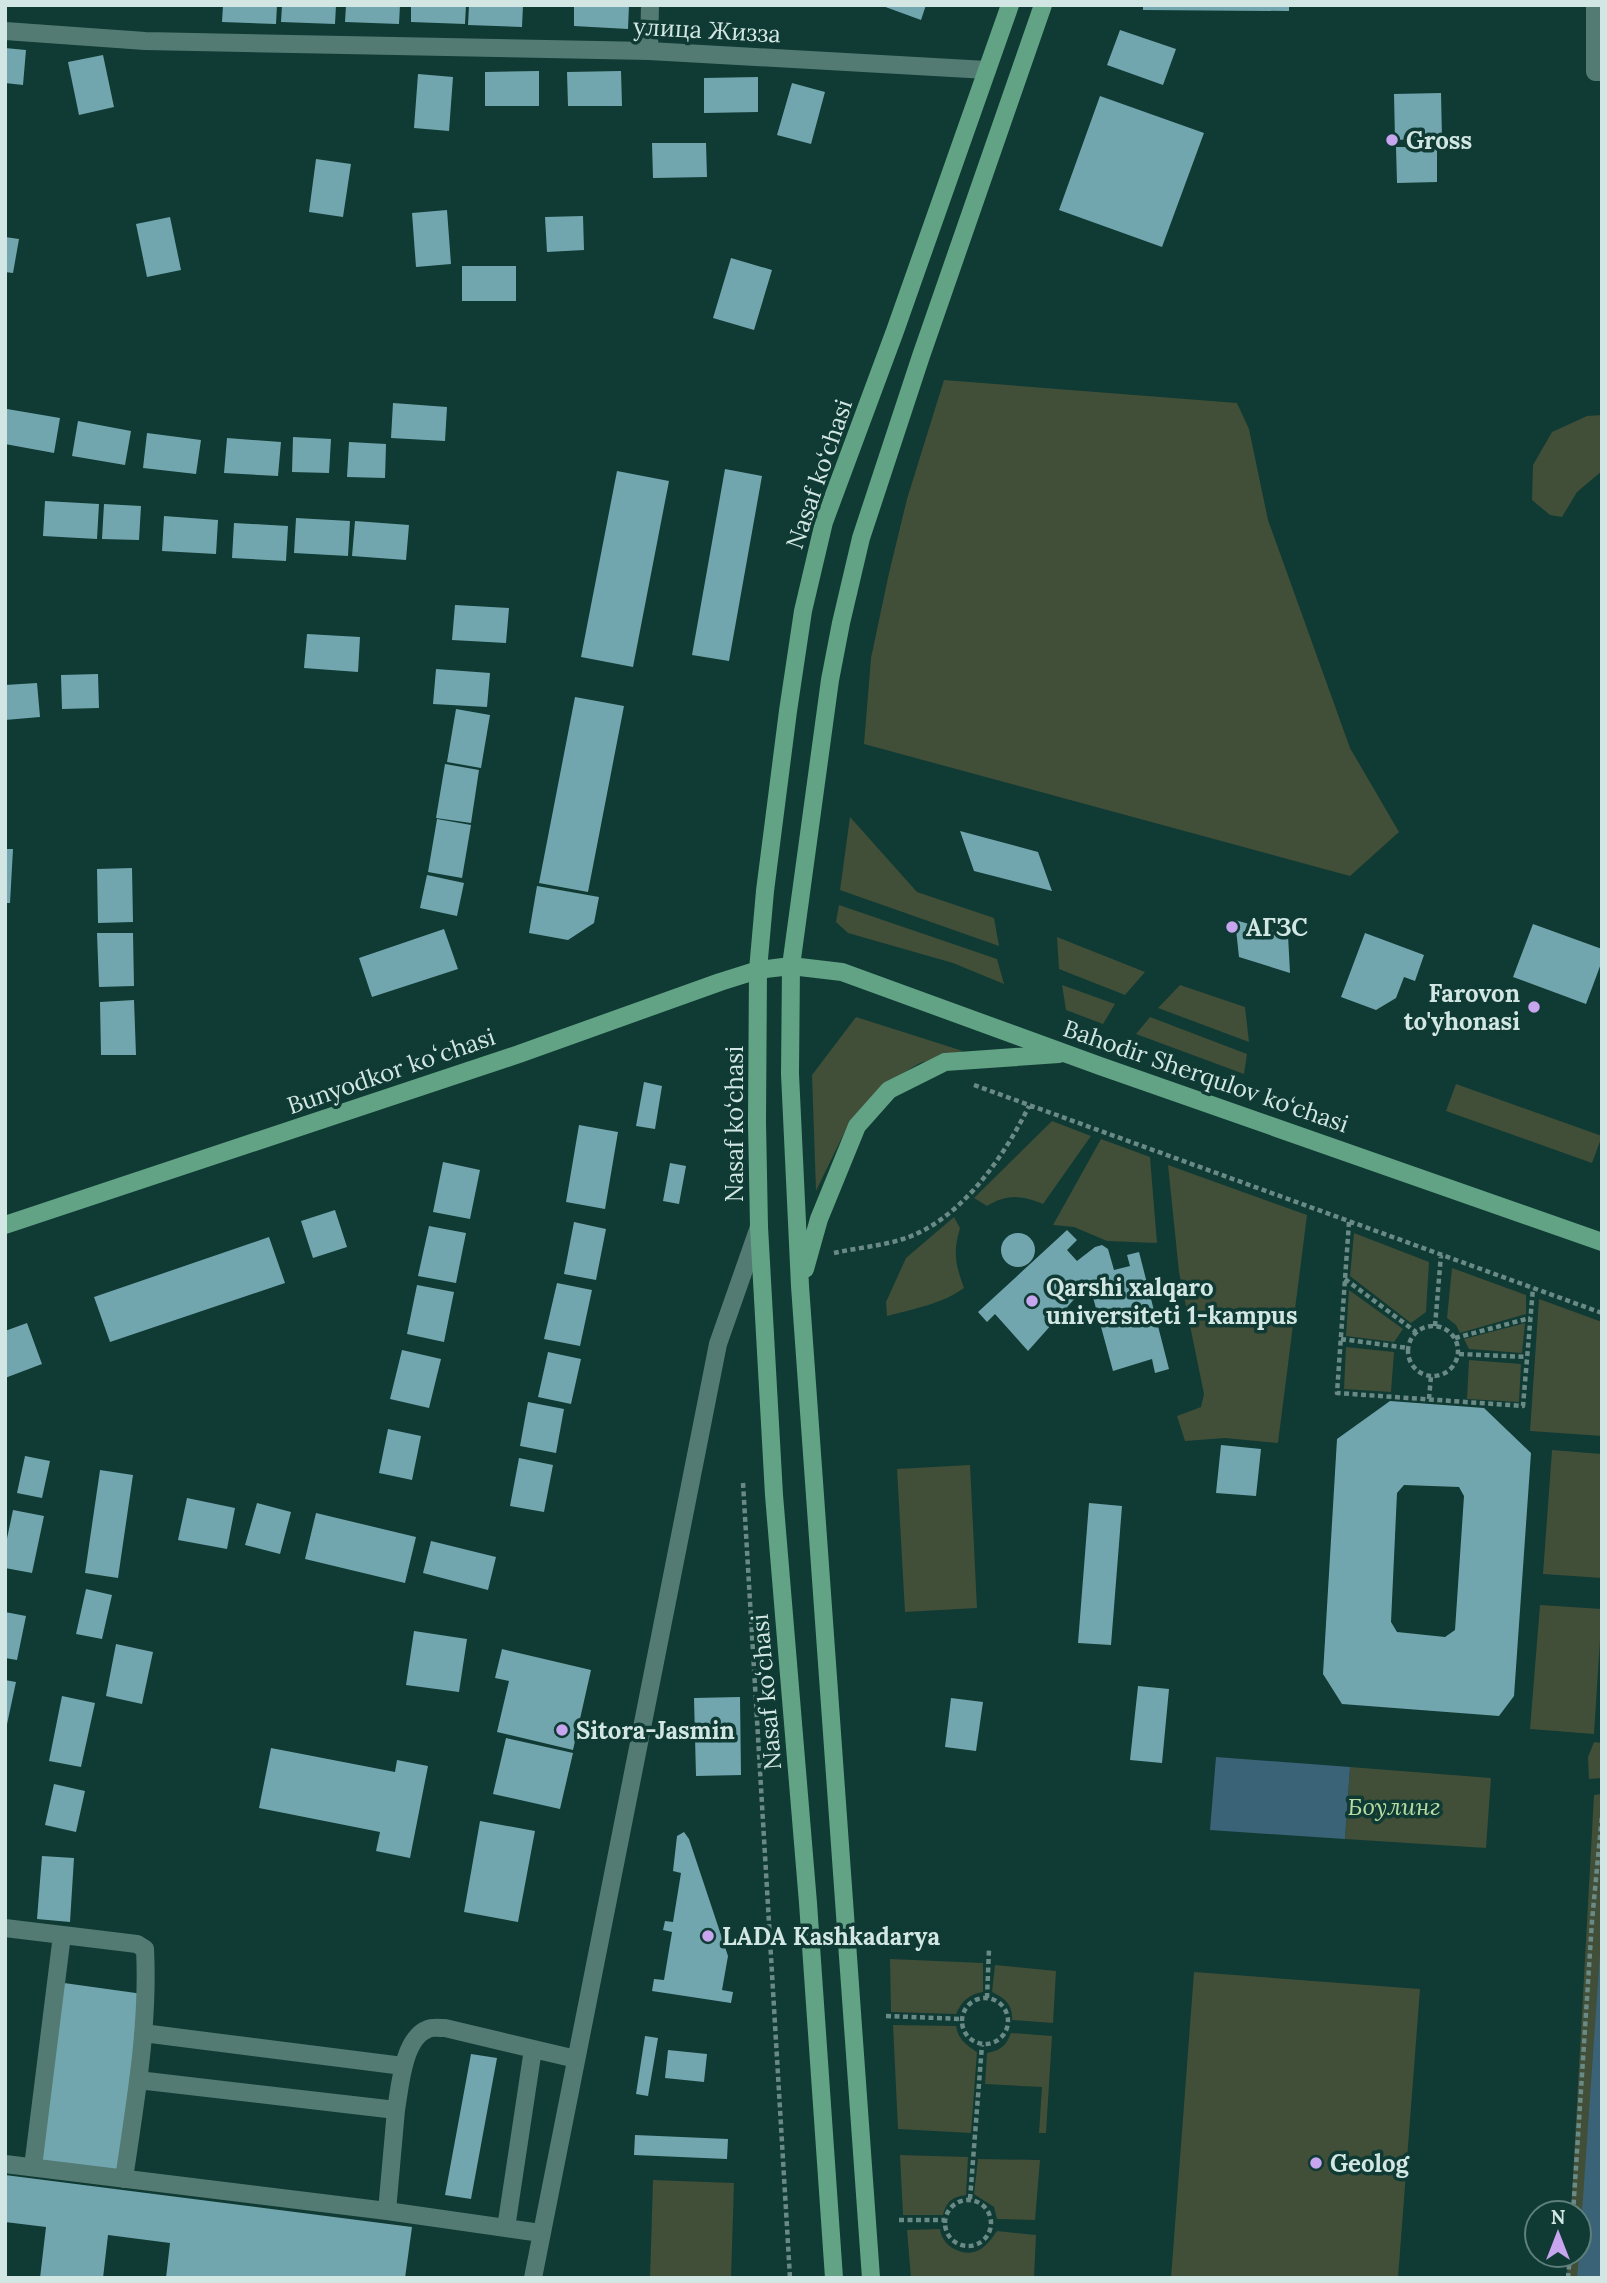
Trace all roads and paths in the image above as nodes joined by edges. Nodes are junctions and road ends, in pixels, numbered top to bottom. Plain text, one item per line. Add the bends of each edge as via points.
1 (650, 5) edge
2 (1010, 5) edge
3 (1043, 5) edge
4 (1595, 5) edge
5 (5, 31) edge
6 (649, 51) junction
7 (986, 70) junction
8 (1602, 72) edge
9 (791, 966) junction
10 (758, 970) junction
11 (1068, 1054) junction
12 (974, 1085) dead end
13 (1029, 1106) junction
14 (1349, 1222) junction
15 (5, 1225) edge
16 (759, 1227) junction
17 (1602, 1242) edge
18 (834, 1252) dead end
19 (1441, 1255) junction
20 (1345, 1279) junction
21 (800, 1286) junction
22 (1533, 1288) junction
23 (1602, 1313) edge
24 (1531, 1318) junction
25 (1435, 1326) junction
26 (1416, 1332) junction
27 (1455, 1338) junction
28 (1340, 1339) junction
29 (1408, 1348) junction
30 (1459, 1354) junction
31 (1527, 1357) junction
32 (1431, 1376) junction
33 (1429, 1399) junction
34 (743, 1483) dead end
35 (1602, 1815) edge
36 (5, 1928) edge
37 (62, 1935) junction
38 (989, 1949) dead end
39 (987, 1998) junction
40 (886, 2017) dead end
41 (962, 2019) junction
42 (143, 2033) junction
43 (982, 2045) junction
44 (533, 2049) junction
45 (576, 2059) junction
46 (403, 2066) junction
47 (138, 2080) junction
48 (396, 2110) junction
49 (5, 2164) edge
50 (33, 2167) junction
51 (124, 2179) junction
52 (970, 2199) junction
53 (1574, 2199) edge
54 (387, 2211) junction
55 (900, 2220) dead end
56 (946, 2220) junction
57 (506, 2228) junction
58 (541, 2233) junction
59 (533, 2278) edge
60 (790, 2278) edge
61 (834, 2278) edge
62 (871, 2278) edge

1 - 6 street
2 - 7 main road, Nasaf ko‘chasi
3 - 9 main road via 861,537 830,680
4 - 8 street via 1595,72
5 - 6 street, улица Жизза via 145,41
6 - 7 street, улица Жизза
7 - 10 main road, Nasaf ko‘chasi via 824,522 803,611 788,711
9 - 10 main road, Bunyodkor koʻchasi
9 - 11 main road, Bahodir Sherqulov ko‘chasi via 842,972
9 - 21 main road via 790,1074
10 - 15 main road, Bunyodkor koʻchasi
10 - 16 main road, Nasaf ko‘chasi
11 - 17 main road, Bahodir Sherqulov ko‘chasi
11 - 21 main road via 946,1062 889,1090 857,1126 819,1219
12 - 13 path
13 - 14 path
13 - 18 path via 1012,1140 945,1218 904,1239
14 - 19 path
14 - 20 path
16 - 45 street via 718,1344
16 - 61 main road, Nasaf ko‘chasi via 774,1495
19 - 22 path
19 - 25 path
20 - 26 path
20 - 28 path
21 - 62 main road
22 - 23 path
22 - 24 path
24 - 27 path
24 - 31 path
25 - 26 path
25 - 27 path
26 - 29 path
27 - 30 path
28 - 29 path
28 - 33 path via 1337,1392
29 - 32 path via 1412,1365
30 - 31 path
30 - 32 path via 1449,1371
31 - 33 path via 1523,1406
32 - 33 path
34 - 60 path
35 - 53 path
36 - 37 street
37 - 42 street via 145,1948
37 - 50 street
38 - 39 path
39 - 41 path via 972,2002
39 - 43 path via 1000,2004 1008,2024 997,2042
40 - 41 path
41 - 43 path via 968,2037
42 - 46 street
42 - 47 street
43 - 52 path
44 - 45 street
44 - 46 street via 445,2028 428,2029 414,2039
44 - 57 street
45 - 58 street
46 - 48 street
47 - 48 street
47 - 51 street
48 - 54 street
49 - 50 street
50 - 51 street
51 - 54 street
52 - 56 path via 955,2203
52 - 56 path via 984,2205 991,2218 986,2238 973,2246 958,2244 947,2232
54 - 57 street
55 - 56 path
57 - 58 street
58 - 59 street

